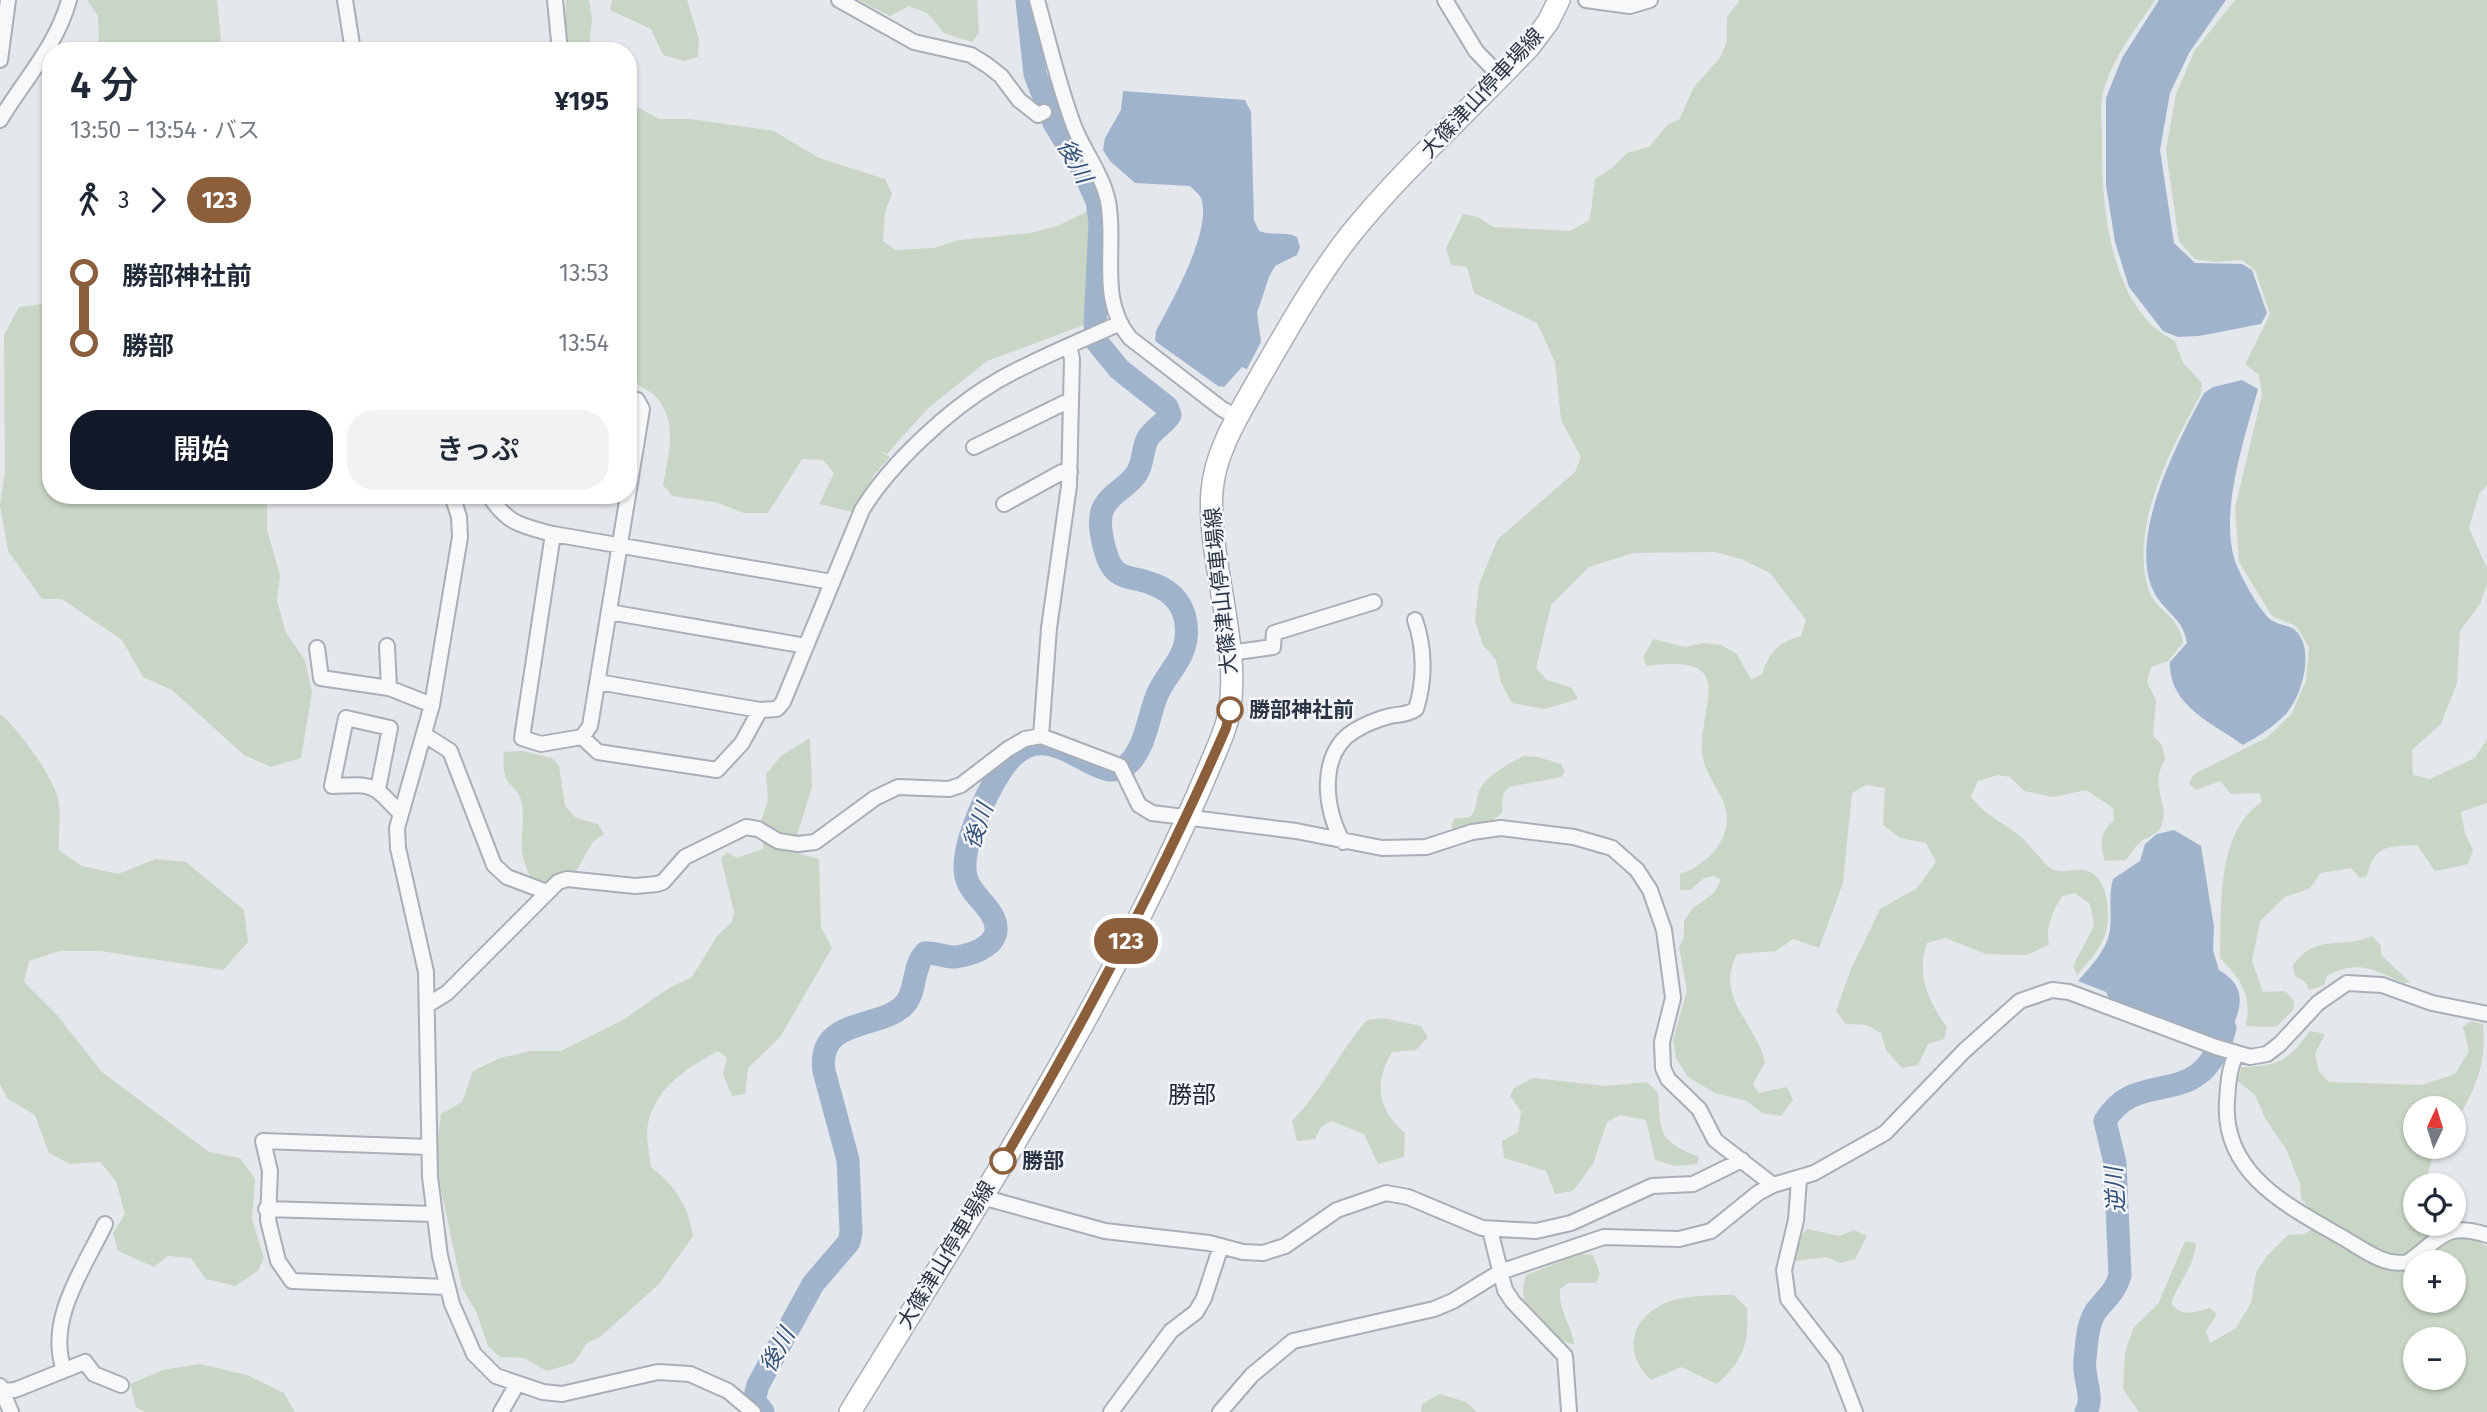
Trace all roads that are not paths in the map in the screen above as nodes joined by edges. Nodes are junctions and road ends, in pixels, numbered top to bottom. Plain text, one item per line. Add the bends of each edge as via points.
1 (8, 0) edge
2 (69, 0) edge
3 (345, 0) edge
4 (555, 0) edge
5 (839, 0) edge
6 (1037, 0) edge
7 (1445, 0) edge
8 (1559, 0) edge
9 (1586, 0) edge
10 (1650, 0) edge
11 (52, 42) edge
12 (352, 42) edge
13 (559, 42) edge
14 (42, 57) edge
15 (0, 60) edge
16 (1500, 77) junction
17 (1044, 112) dead end
18 (0, 120) edge
19 (1118, 324) junction
20 (1069, 346) junction
21 (637, 400) edge
22 (1071, 403) junction
23 (1237, 417) junction
24 (637, 436) edge
25 (974, 447) dead end
26 (1070, 472) junction
27 (1004, 503) dead end
28 (455, 504) edge
29 (495, 504) edge
30 (627, 504) edge
31 (553, 534) junction
32 (621, 544) junction
33 (832, 582) junction
34 (1374, 602) dead end
35 (609, 612) junction
36 (1415, 620) dead end
37 (387, 646) dead end
38 (806, 646) junction
39 (317, 648) dead end
40 (1230, 653) junction
41 (597, 682) junction
42 (389, 688) junction
43 (432, 705) junction
44 (760, 710) junction
45 (425, 735) junction
46 (1041, 736) junction
47 (582, 737) junction
48 (378, 789) junction
49 (399, 812) junction
50 (1186, 816) junction
51 (1343, 842) junction
52 (547, 892) junction
53 (429, 1004) junction
54 (2487, 1014) edge
55 (2226, 1050) junction
56 (429, 1147) junction
57 (1742, 1160) junction
58 (1799, 1178) junction
59 (1773, 1185) junction
60 (982, 1197) junction
61 (266, 1209) junction
62 (434, 1214) junction
63 (105, 1224) dead end
64 (1490, 1230) junction
65 (2487, 1235) edge
66 (1221, 1246) junction
67 (1500, 1272) junction
68 (447, 1287) junction
69 (64, 1370) junction
70 (517, 1384) junction
71 (121, 1385) dead end
72 (1, 1390) edge
73 (11, 1412) edge
74 (501, 1412) edge
75 (753, 1412) edge
76 (850, 1412) edge
77 (1111, 1412) edge
78 (1220, 1412) edge
79 (1569, 1412) edge
80 (1854, 1412) edge

1 - 15 street
2 - 11 street
3 - 12 street
4 - 13 street
5 - 17 street via 914,42 971,55 1001,76 1031,111
6 - 19 street via 1076,129 1109,206 1110,293
7 - 16 street via 1476,51
8 - 16 main road, 大篠津山停車場線 via 1548,22
9 - 10 street via 1630,6
14 - 18 street
16 - 23 main road, 大篠津山停車場線 via 1353,232 1299,309
19 - 20 street
19 - 23 street via 1130,338
20 - 22 street
20 - 33 street via 974,397 893,469 862,510
21 - 24 street via 642,410
22 - 25 street
22 - 26 street
23 - 40 main road, 大篠津山停車場線 via 1218,459 1212,498 1212,530
26 - 27 street
26 - 46 street via 1049,628
28 - 43 street via 460,537
29 - 31 street via 511,520
30 - 32 street
31 - 32 street
31 - 47 street via 522,738 541,744
32 - 33 street
32 - 35 street
33 - 38 street
34 - 40 street via 1274,633 1273,647
35 - 38 street
35 - 41 street
36 - 51 street via 1422,648 1416,709 1355,731 1335,751 1328,795
37 - 42 street
38 - 44 street via 783,702 777,709
39 - 42 street via 321,678
40 - 50 main road, 大篠津山停車場線 via 1226,728
41 - 44 street
41 - 47 street via 590,726
42 - 43 street
43 - 45 street
44 - 47 street via 742,743 717,770 598,752
45 - 49 street
45 - 52 street via 450,751 494,864 507,877
46 - 50 street via 1122,769 1145,810
46 - 52 street via 1008,749 961,785 949,789 898,787 875,798 815,842 778,841 746,827 685,856 657,884 567,879
48 - 48 street via 332,786 346,719 390,728
48 - 49 street
49 - 53 street via 398,848
50 - 51 street
50 - 60 main road, 大篠津山停車場線 via 1099,993
51 - 57 street via 1382,848 1426,847 1501,828 1592,841 1625,857 1650,890 1666,943 1673,998 1662,1042 1663,1068 1668,1079 1699,1109 1715,1140
52 - 53 street via 447,993
53 - 56 street
54 - 55 street via 2432,1003 2382,985 2347,983 2318,1003 2267,1054 2250,1057
55 - 58 street via 2069,992 2037,993 2007,1010 1885,1133
55 - 65 street via 2228,1136 2257,1181 2385,1262 2408,1262 2453,1229
56 - 61 street via 264,1141 270,1171
56 - 62 street
57 - 59 street
57 - 64 street via 1693,1184 1646,1188 1553,1229
58 - 59 street
58 - 80 street via 1796,1220 1784,1270 1788,1298 1835,1360
59 - 67 street via 1711,1231 1695,1237 1604,1237
60 - 66 street via 1105,1231
60 - 76 main road, 大篠津山停車場線
61 - 62 street
61 - 68 street via 278,1261 292,1281
62 - 68 street
63 - 69 street via 62,1313 58,1354
64 - 66 street via 1387,1193 1337,1210 1274,1251 1243,1252
64 - 67 street
66 - 77 street via 1196,1312 1171,1331
67 - 78 street via 1434,1309 1293,1341 1258,1368
67 - 79 street via 1513,1302 1565,1356
68 - 70 street via 474,1354 496,1376
69 - 71 street via 85,1362 94,1374
69 - 72 street
70 - 74 street
70 - 75 street via 562,1394 677,1371 702,1377 728,1391
72 - 73 street

